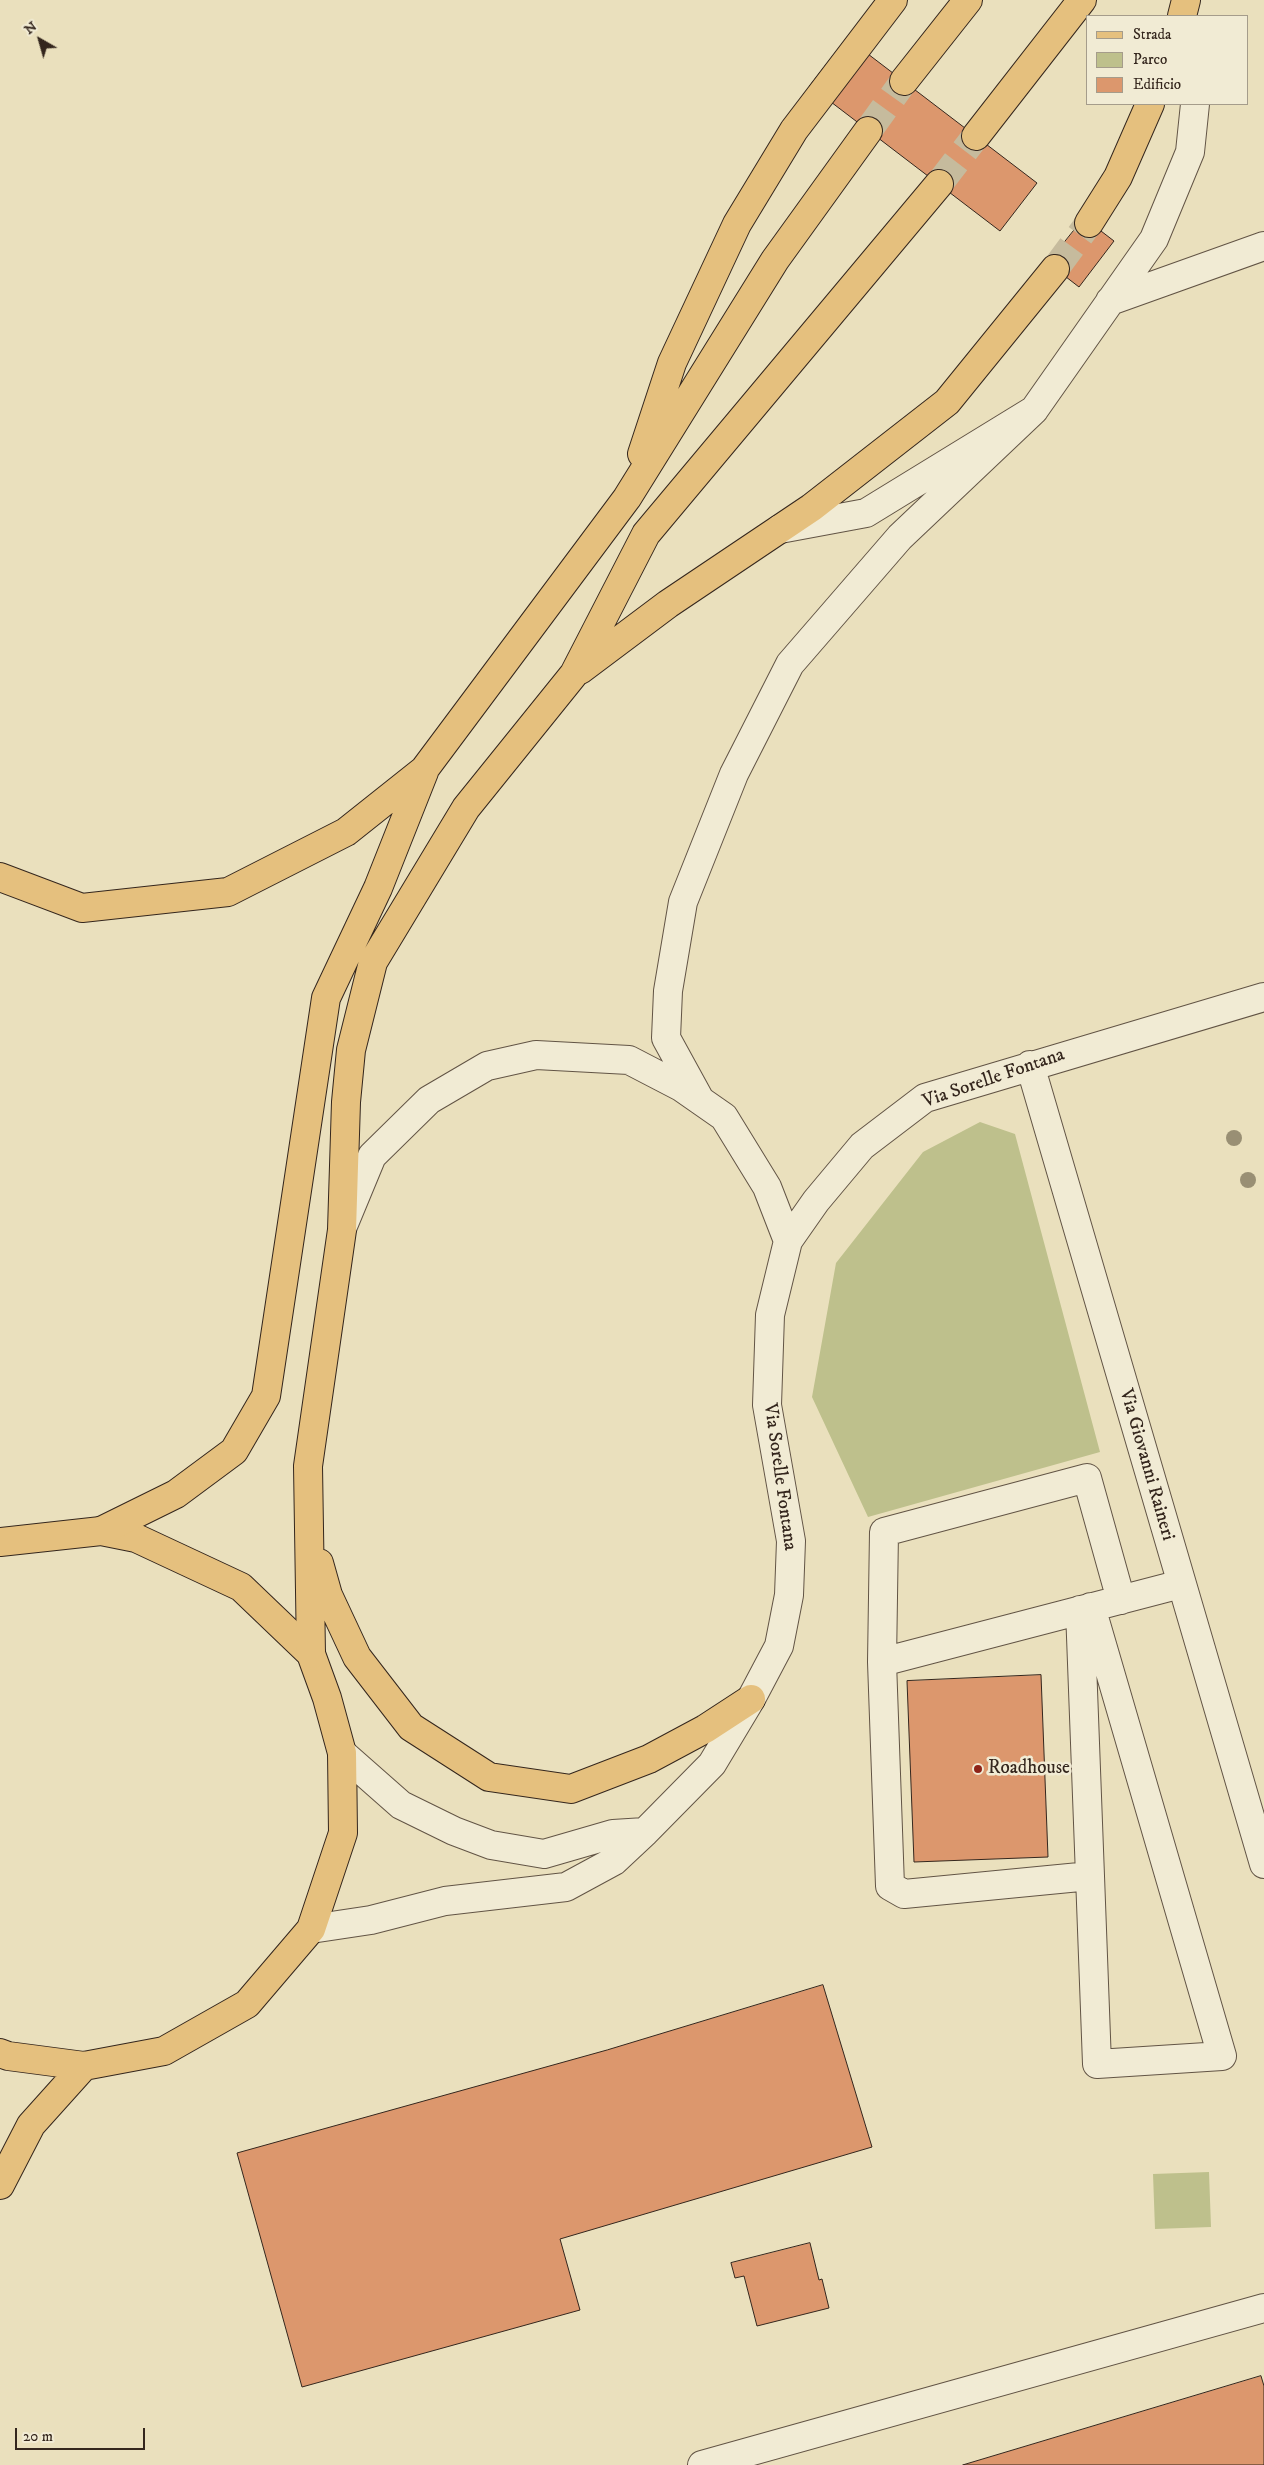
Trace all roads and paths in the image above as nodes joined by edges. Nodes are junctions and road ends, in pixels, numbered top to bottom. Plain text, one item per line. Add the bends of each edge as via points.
1 (893, 0) edge
2 (968, 0) edge
3 (1082, 0) edge
4 (1186, 0) edge
5 (1182, 15) edge
6 (904, 81) tunnel mouth
7 (1150, 105) edge
8 (1195, 105) edge
9 (868, 131) tunnel mouth
10 (976, 136) tunnel mouth
11 (939, 184) tunnel mouth
12 (1089, 223) tunnel mouth
13 (1264, 246) edge
14 (1055, 269) tunnel mouth
15 (1110, 301) junction
16 (1034, 410) junction
17 (627, 498) junction
18 (780, 529) junction
19 (574, 674) junction
20 (424, 770) junction
21 (0, 877) edge
22 (1264, 997) edge
23 (1030, 1065) junction
24 (700, 1100) junction
25 (342, 1230) junction
26 (788, 1240) junction
27 (309, 1526) junction
28 (101, 1531) junction
29 (0, 1542) edge
30 (1181, 1584) junction
31 (1121, 1600) junction
32 (1086, 1608) junction
33 (312, 1654) junction
34 (882, 1662) junction
35 (751, 1699) junction
36 (342, 1753) junction
37 (645, 1832) junction
38 (1264, 1864) edge
39 (1090, 1876) junction
40 (311, 1929) junction
41 (0, 2053) edge
42 (84, 2066) junction
43 (0, 2185) edge
44 (1264, 2308) edge
45 (702, 2465) edge

1 - 17 main road via 794,130 737,224 672,363
2 - 6 main road
3 - 10 main road
4 - 5 main road
7 - 12 main road via 1118,178
8 - 15 street via 1190,152 1154,240
9 - 17 main road via 775,260
11 - 19 main road via 646,534
13 - 15 street
14 - 18 main road via 947,402 812,508
15 - 16 street
16 - 18 street via 866,513
16 - 24 street via 900,537 790,664 734,774 683,902 668,991 666,1038
17 - 20 main road
18 - 19 main road via 668,604
19 - 25 main road via 466,808 373,962 351,1050
20 - 21 main road via 346,832 228,892 82,908
20 - 28 main road via 378,888 326,998 266,1396 234,1451 176,1494
22 - 23 street, Via Sorelle Fontana
23 - 26 street, Via Sorelle Fontana via 925,1098 862,1146
23 - 30 street, Via Giovanni Raineri
24 - 25 street via 629,1060 536,1055 487,1066 429,1100 372,1156
24 - 26 street via 724,1117 767,1187
25 - 27 main road via 308,1466
26 - 35 street, Via Sorelle Fontana via 770,1315 767,1405 791,1541 789,1595 779,1646
27 - 33 main road
27 - 35 main road via 328,1595 357,1657 411,1727 489,1777 571,1789 649,1759 705,1729
28 - 29 main road
28 - 33 main road via 136,1538 241,1587
30 - 31 street
30 - 38 street, Via Giovanni Raineri
31 - 32 street
31 - 34 street via 1087,1478 884,1532
32 - 34 street
32 - 39 street
32 - 39 street via 1222,2056 1097,2064
33 - 36 main road
34 - 39 street via 890,1886 904,1894
35 - 37 street, Via Sorelle Fontana via 712,1764
36 - 37 street via 401,1804 454,1831 491,1845 544,1854 613,1834
36 - 40 main road via 343,1833
37 - 40 street, Via Sorelle Fontana via 614,1861 566,1887 445,1900 371,1920
40 - 42 main road via 248,2004 164,2051
41 - 42 main road
42 - 43 main road via 32,2125
44 - 45 street

